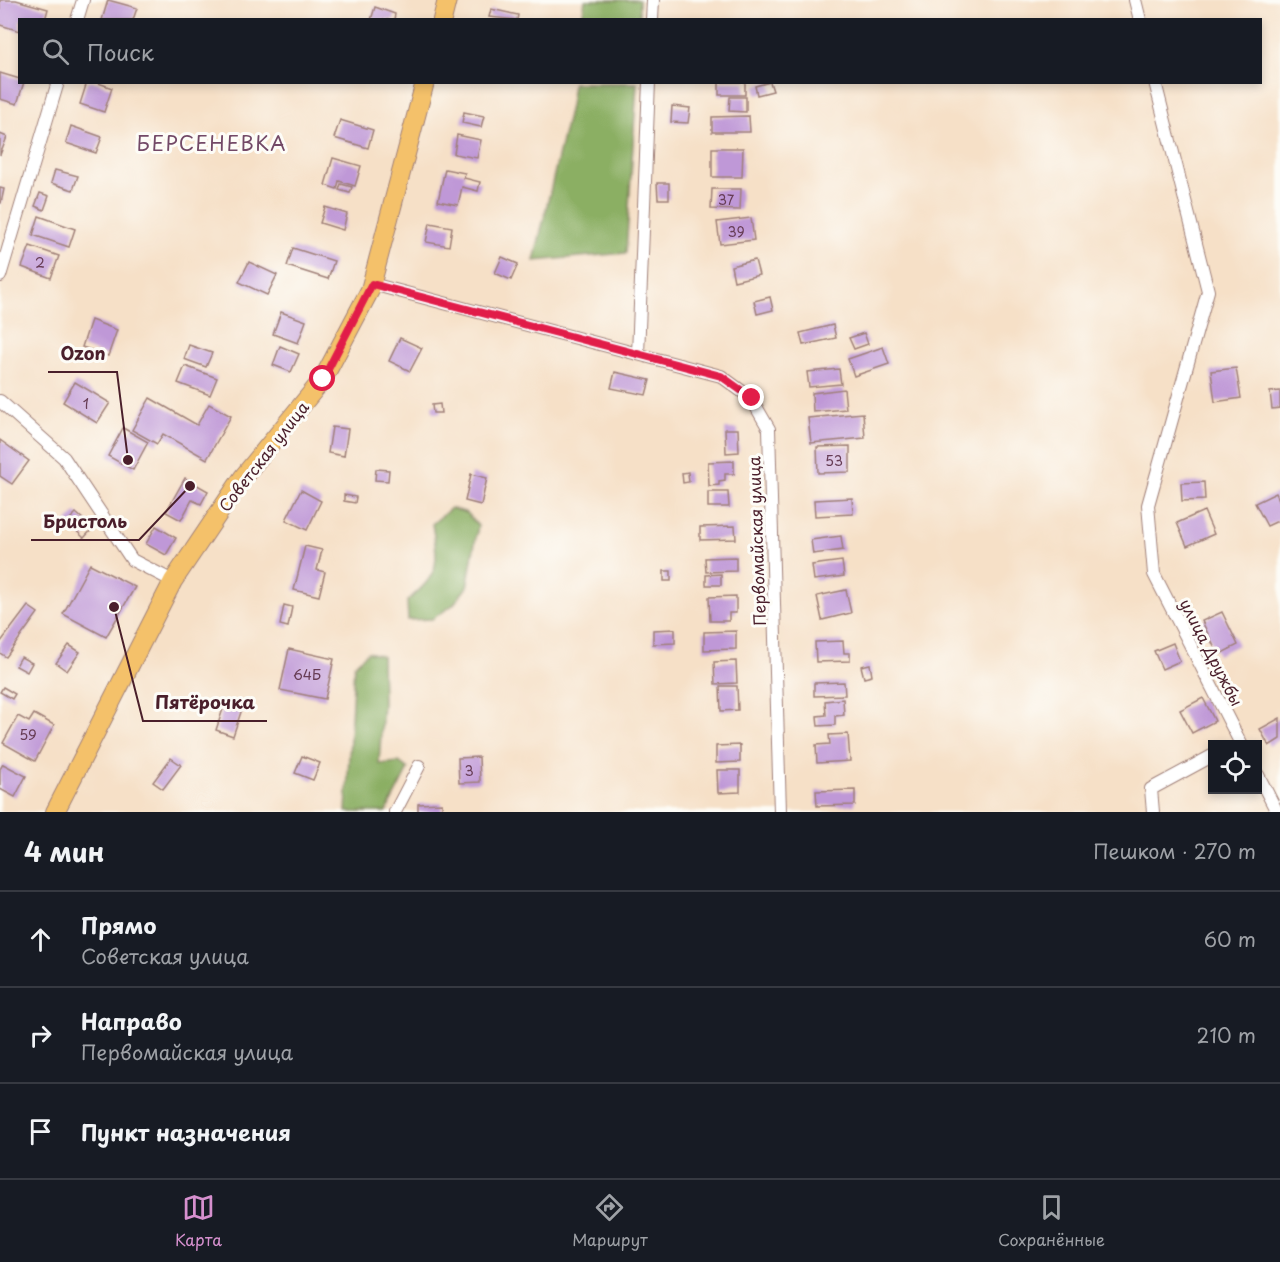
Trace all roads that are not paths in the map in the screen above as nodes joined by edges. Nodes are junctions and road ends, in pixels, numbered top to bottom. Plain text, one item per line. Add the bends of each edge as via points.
1 (83, 0) edge
2 (447, 0) edge
3 (653, 0) edge
4 (1135, 0) edge
5 (78, 18) edge
6 (442, 18) edge
7 (652, 18) edge
8 (1140, 18) edge
9 (57, 84) edge
10 (424, 84) edge
11 (649, 84) edge
12 (1156, 84) edge
13 (0, 276) edge
14 (372, 284) junction
15 (638, 354) junction
16 (0, 401) edge
17 (173, 580) junction
18 (1237, 740) edge
19 (1208, 758) edge
20 (419, 766) dead end
21 (1262, 785) edge
22 (55, 812) edge
23 (396, 812) edge
24 (780, 812) edge
25 (1154, 812) edge
26 (1277, 812) edge

1 - 5 street
2 - 6 main road
3 - 7 street
4 - 8 street
9 - 13 street
10 - 14 main road, Советская улица
11 - 15 street
12 - 18 street, улица Дружбы via 1208,291 1148,505 1154,574
14 - 15 street, Первомайская улица
14 - 17 main road, Советская улица via 323,379 243,477
15 - 24 street, Первомайская улица via 721,376 752,398 769,429
16 - 17 street via 64,458 132,560
17 - 22 main road, Советская улица
19 - 25 street via 1150,789
20 - 23 street
21 - 26 street

